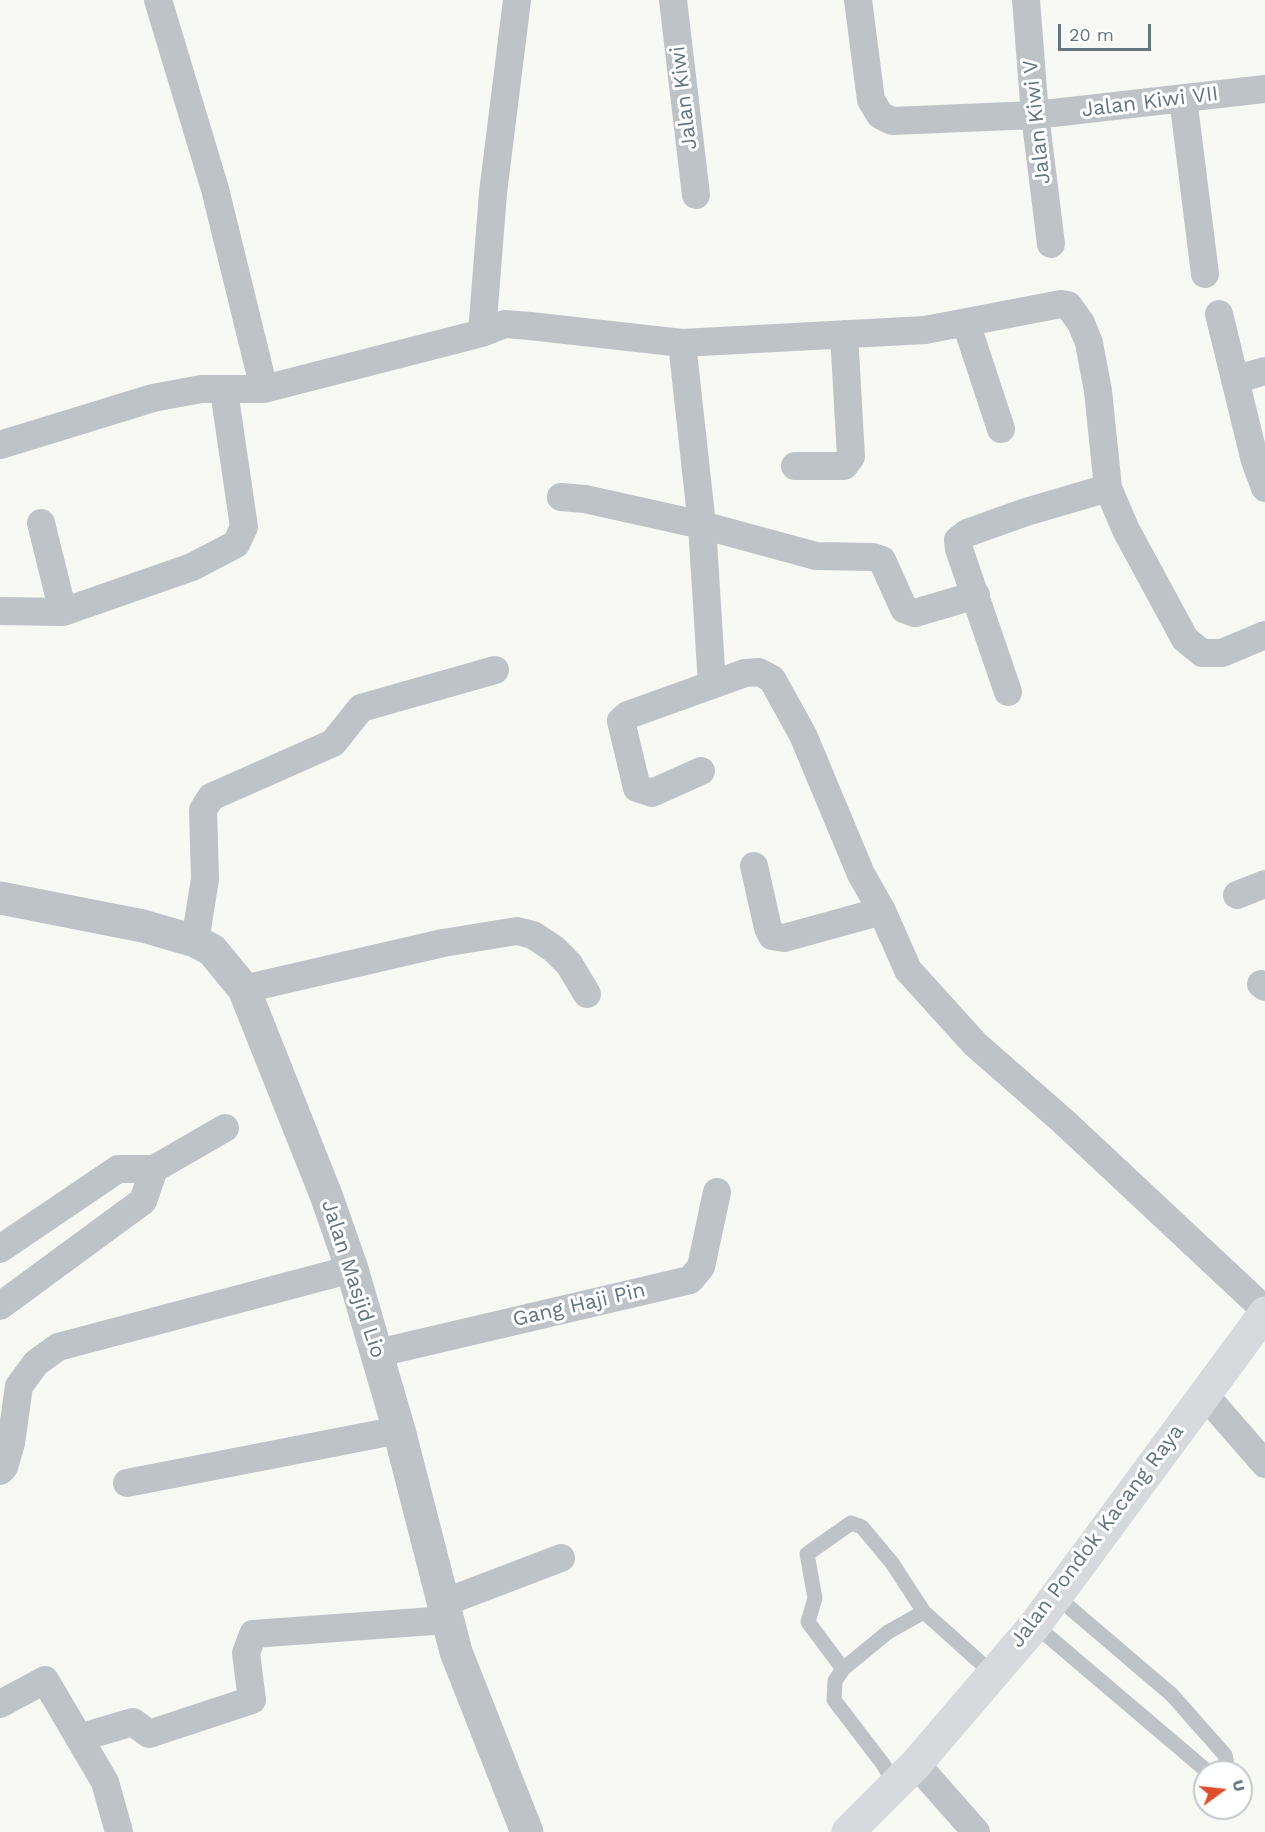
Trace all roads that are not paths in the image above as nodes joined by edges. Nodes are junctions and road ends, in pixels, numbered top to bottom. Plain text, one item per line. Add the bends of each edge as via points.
1 (158, 0) edge
2 (517, 0) edge
3 (673, 0) edge
4 (858, 0) edge
5 (1026, 0) edge
6 (1265, 89) edge
7 (1183, 98) junction
8 (1035, 115) junction
9 (696, 195) dead end
10 (1051, 244) dead end
11 (1204, 273) dead end
12 (1219, 314) dead end
13 (966, 323) junction
14 (482, 333) junction
15 (844, 334) junction
16 (682, 343) junction
17 (1265, 371) edge
18 (1235, 380) junction
19 (264, 389) junction
20 (224, 391) junction
21 (1001, 429) dead end
22 (0, 445) edge
23 (795, 466) dead end
24 (1108, 488) junction
25 (1265, 488) edge
26 (561, 497) dead end
27 (41, 523) dead end
28 (702, 525) junction
29 (976, 595) junction
30 (0, 611) edge
31 (63, 612) junction
32 (1265, 635) edge
33 (495, 670) dead end
34 (712, 685) junction
35 (1008, 692) dead end
36 (701, 771) dead end
37 (754, 866) dead end
38 (1265, 884) edge
39 (1237, 895) dead end
40 (0, 898) edge
41 (882, 911) junction
42 (195, 941) junction
43 (244, 989) junction
44 (587, 994) dead end
45 (225, 1128) dead end
46 (154, 1169) junction
47 (717, 1192) dead end
48 (0, 1249) edge
49 (352, 1269) junction
50 (0, 1306) edge
51 (1265, 1311) edge
52 (378, 1353) junction
53 (1204, 1394) junction
54 (399, 1430) junction
55 (1265, 1464) edge
56 (0, 1471) edge
57 (127, 1484) dead end
58 (561, 1558) dead end
59 (1056, 1596) junction
60 (445, 1612) junction
61 (924, 1612) junction
62 (1035, 1625) junction
63 (843, 1669) junction
64 (992, 1672) junction
65 (0, 1704) edge
66 (79, 1738) junction
67 (1194, 1760) edge
68 (1226, 1760) edge
69 (905, 1775) junction
70 (118, 1832) edge
71 (527, 1832) edge
72 (848, 1832) edge
73 (976, 1832) edge

1 - 19 street via 215,189
2 - 14 street via 493,193
3 - 9 street, Jalan Kiwi
4 - 8 street, Jalan Kiwi VII via 871,100 880,115 892,122
5 - 8 street, Jalan Kiwi V
6 - 7 street, Jalan Kiwi VII
7 - 8 street, Jalan Kiwi VII
7 - 11 street
8 - 10 street, Jalan Kiwi V
12 - 18 street
13 - 15 street via 925,330
13 - 21 street
13 - 24 street via 1060,303 1074,310 1089,344 1098,391
14 - 16 street via 505,324
14 - 19 street
15 - 16 street
15 - 23 street via 851,457 844,466
16 - 28 street
17 - 18 street
18 - 25 street
19 - 20 street
20 - 22 street via 201,389 153,398
20 - 31 street via 244,527 236,544 192,567
24 - 29 street via 967,533 958,540
24 - 32 street via 1126,530 1185,639 1202,653 1222,653
26 - 28 street
27 - 31 street
28 - 29 street via 816,556 882,560 904,609 915,613
28 - 34 street
29 - 35 street
30 - 31 street
33 - 42 street via 361,708 333,743 211,797 203,810 205,879
34 - 36 street via 628,715 621,721 637,788 652,793
34 - 41 street via 745,673 759,672 772,679 803,735 861,874
37 - 41 street via 772,936 784,938
38 - 39 street
40 - 42 street, Jalan Masjid Lio via 143,926
41 - 51 street via 908,970 975,1044
42 - 43 street, Jalan Masjid Lio via 212,950
43 - 44 street via 517,931 533,935 554,949 569,964
43 - 49 street, Jalan Masjid Lio via 327,1195
45 - 46 street
46 - 48 street via 118,1169
46 - 50 street via 143,1201
47 - 52 street, Gang Haji Pin via 700,1267 690,1280
49 - 52 street, Jalan Masjid Lio
49 - 56 street via 58,1347 36,1363 19,1386 11,1443
51 - 53 main road, Jalan Pondok Kacang Raya
52 - 54 street, Jalan Masjid Lio
53 - 55 street
53 - 59 main road, Jalan Pondok Kacang Raya
54 - 57 street
54 - 60 street, Jalan Masjid Lio
58 - 60 street
59 - 62 main road, Jalan Pondok Kacang Raya
59 - 68 lane via 1172,1695
60 - 66 street via 253,1634 246,1653 252,1700 149,1734 133,1722
60 - 71 street, Jalan Masjid Lio via 456,1652
61 - 63 lane via 888,1632
61 - 63 lane via 892,1563 862,1527 851,1523 807,1554 815,1598 808,1622
61 - 64 lane
62 - 64 main road, Jalan Pondok Kacang Raya
62 - 67 lane
63 - 69 lane via 835,1682 834,1700 883,1764
64 - 69 main road, Jalan Pondok Kacang Raya
65 - 66 street via 45,1680
66 - 70 street via 105,1782
69 - 72 main road, Jalan Pondok Kacang Raya
69 - 73 street

